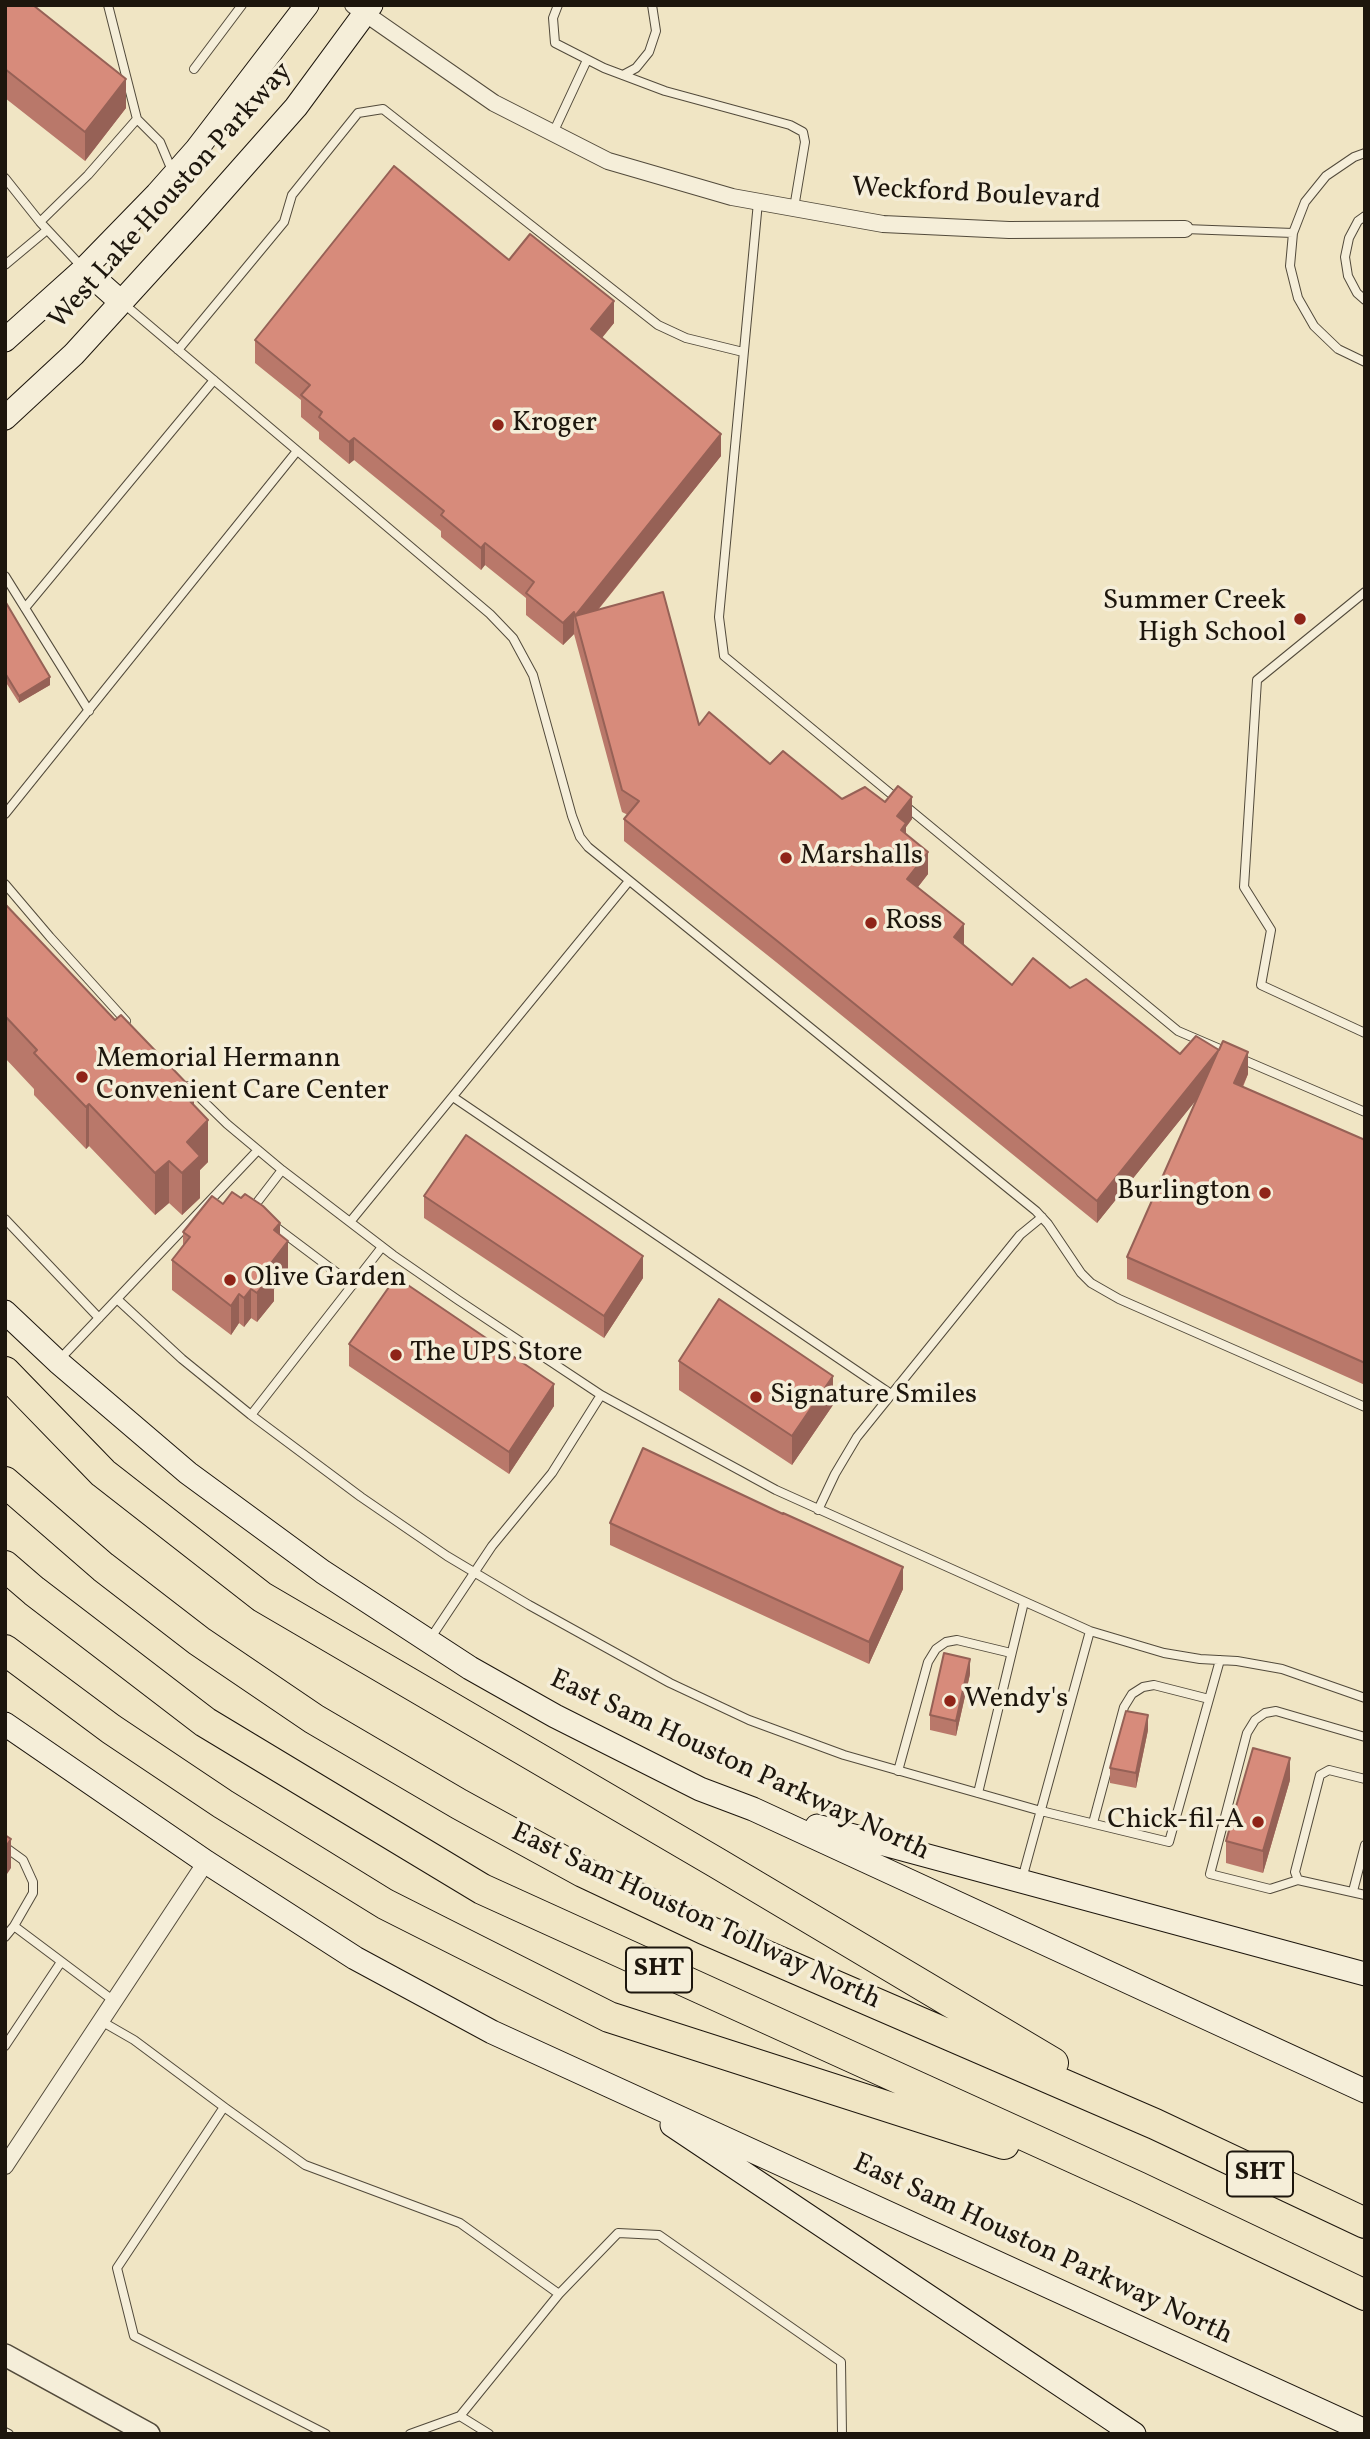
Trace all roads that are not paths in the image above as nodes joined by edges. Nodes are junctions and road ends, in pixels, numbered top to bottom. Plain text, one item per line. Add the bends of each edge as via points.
1 (108, 5) edge
2 (242, 5) edge
3 (307, 5) edge
4 (558, 5) edge
5 (652, 5) edge
6 (363, 8) edge
7 (587, 60) junction
8 (194, 69) dead end
9 (623, 75) junction
10 (137, 119) junction
11 (553, 133) junction
12 (1365, 153) edge
13 (173, 176) junction
14 (5, 178) edge
15 (758, 202) junction
16 (794, 208) junction
17 (1365, 216) edge
18 (40, 222) junction
19 (1185, 229) joint
20 (47, 230) junction
21 (1293, 233) junction
22 (5, 265) edge
23 (84, 269) junction
24 (1365, 300) edge
25 (121, 302) junction
26 (5, 340) edge
27 (178, 350) junction
28 (743, 352) junction
29 (1365, 362) edge
30 (214, 380) junction
31 (5, 418) edge
32 (297, 451) junction
33 (5, 576) edge
34 (1365, 592) edge
35 (25, 608) junction
36 (89, 711) junction
37 (5, 814) edge
38 (629, 881) junction
39 (5, 884) edge
40 (135, 1031) edge
41 (1365, 1033) edge
42 (181, 1079) edge
43 (453, 1097) junction
44 (1365, 1112) edge
45 (258, 1150) junction
46 (282, 1170) junction
47 (1042, 1217) junction
48 (5, 1219) edge
49 (350, 1222) junction
50 (382, 1247) junction
51 (352, 1284) junction
52 (117, 1299) junction
53 (5, 1312) edge
54 (99, 1318) junction
55 (58, 1362) junction
56 (5, 1372) edge
57 (891, 1394) junction
58 (601, 1395) junction
59 (1365, 1407) edge
60 (251, 1415) junction
61 (5, 1482) edge
62 (818, 1510) junction
63 (5, 1566) edge
64 (474, 1573) junction
65 (1024, 1602) junction
66 (1090, 1631) junction
67 (428, 1642) junction
68 (5, 1650) edge
69 (1011, 1653) junction
70 (1220, 1660) junction
71 (1365, 1698) edge
72 (1209, 1699) junction
73 (5, 1724) edge
74 (1365, 1737) edge
75 (898, 1771) junction
76 (1365, 1779) edge
77 (978, 1793) junction
78 (753, 1809) junction
79 (1041, 1811) junction
80 (1093, 1823) junction
81 (1365, 1846) edge
82 (5, 1847) edge
83 (206, 1862) junction
84 (1298, 1880) junction
85 (1021, 1882) junction
86 (1353, 1891) junction
87 (1365, 1895) edge
88 (14, 1926) junction
89 (5, 1937) edge
90 (61, 1962) junction
91 (1365, 1974) edge
92 (114, 2001) junction
93 (101, 2021) junction
94 (5, 2046) edge
95 (611, 2085) junction
96 (1365, 2091) edge
97 (224, 2107) junction
98 (1155, 2124) junction
99 (5, 2166) edge
100 (1138, 2187) junction
101 (1365, 2223) edge
102 (559, 2294) junction
103 (1363, 2294) edge
104 (5, 2355) edge
105 (460, 2416) junction
106 (1365, 2431) edge
107 (149, 2434) edge
108 (326, 2434) edge
109 (410, 2434) edge
110 (489, 2434) edge
111 (842, 2434) edge
112 (1134, 2434) edge

1 - 10 lane
2 - 8 lane
3 - 13 main road, West Lake Houston Parkway
4 - 7 lane via 553,18 555,43
5 - 9 lane via 656,31 649,52
6 - 11 street, Weckford Boulevard via 494,103
6 - 25 main road, West Lake Houston Parkway via 296,107
7 - 9 lane
7 - 11 lane
9 - 16 lane via 803,132
10 - 13 lane via 160,142
10 - 18 lane
11 - 15 street, Weckford Boulevard via 608,161
12 - 21 lane via 1326,176 1305,202
13 - 23 main road, West Lake Houston Parkway
14 - 18 lane
15 - 16 street, Weckford Boulevard
15 - 28 lane
16 - 19 street, Weckford Boulevard via 883,224 1009,230
17 - 24 lane via 1349,238 1345,257 1348,276
18 - 20 lane
19 - 21 lane
20 - 22 lane
20 - 23 lane
21 - 29 lane via 1290,266 1298,298 1314,326 1338,349
23 - 25 main road
23 - 26 main road, West Lake Houston Parkway
25 - 27 lane
25 - 31 main road, West Lake Houston Parkway via 74,354
27 - 28 lane via 284,222 292,195 358,113 383,108 658,326 685,338
27 - 30 lane
28 - 44 lane via 719,617 724,656 1178,1031
30 - 32 lane
30 - 35 lane
32 - 36 lane
32 - 38 lane via 513,638 533,674 575,828 588,847
33 - 35 lane
34 - 41 lane via 1257,680 1244,887 1271,930 1261,985
35 - 36 lane
36 - 37 lane
38 - 43 lane
38 - 47 lane
39 - 40 lane
42 - 45 lane
43 - 49 lane
43 - 57 lane
45 - 46 lane
45 - 52 lane
46 - 49 lane
46 - 51 lane via 252,1210
47 - 57 lane via 1020,1235
47 - 59 lane via 1081,1273 1103,1292
48 - 54 lane
49 - 50 lane
50 - 51 lane
50 - 58 lane
51 - 60 lane
52 - 54 lane
52 - 60 lane
53 - 55 main road, East Sam Houston Parkway North
54 - 55 lane
55 - 67 main road, East Sam Houston Parkway North via 210,1490
56 - 98 highway via 103,1473 262,1597
57 - 62 lane via 844,1457
58 - 62 lane
58 - 64 lane via 552,1473
60 - 64 lane
61 - 98 highway, East Sam Houston Tollway North / SHT via 103,1567 199,1641 314,1719 459,1804 583,1872 704,1929
62 - 65 lane
63 - 100 highway, SHT via 205,1722 482,1889
64 - 67 lane
64 - 75 lane via 622,1658 718,1706
65 - 66 lane
65 - 69 lane
66 - 70 lane via 1164,1654
66 - 79 lane
67 - 78 main road, East Sam Houston Parkway North via 635,1758
68 - 100 highway via 223,1804 385,1904 609,2017
69 - 75 lane via 957,1640 936,1649 928,1662
69 - 77 lane
70 - 71 lane via 1282,1669
70 - 72 lane
72 - 80 lane via 1154,1685 1132,1694 1124,1707
72 - 80 lane via 1168,1842
73 - 83 main road, East Sam Houston Parkway North
74 - 84 lane via 1276,1711 1255,1720 1247,1732 1210,1874 1270,1889
75 - 77 lane
76 - 84 lane via 1329,1770 1320,1775 1295,1872
77 - 79 lane
78 - 85 main road
78 - 96 main road, East Sam Houston Parkway North
79 - 80 lane
79 - 85 lane
81 - 86 lane
82 - 88 lane via 23,1860 33,1882 33,1893
83 - 92 street
83 - 95 main road, East Sam Houston Parkway North via 355,1958 492,2032
84 - 86 lane
85 - 91 main road
86 - 87 lane
88 - 89 lane
88 - 90 lane
90 - 92 lane
90 - 94 lane
92 - 93 street
93 - 97 lane
93 - 99 street
95 - 106 main road, East Sam Houston Parkway North
95 - 112 main road
97 - 102 lane via 305,2165 460,2223
97 - 108 lane via 117,2268 134,2336
98 - 101 highway, East Sam Houston Tollway North / SHT
100 - 103 highway, SHT
102 - 105 lane
102 - 111 lane via 618,2233 659,2235 841,2362
104 - 107 street
105 - 109 lane
105 - 110 lane

